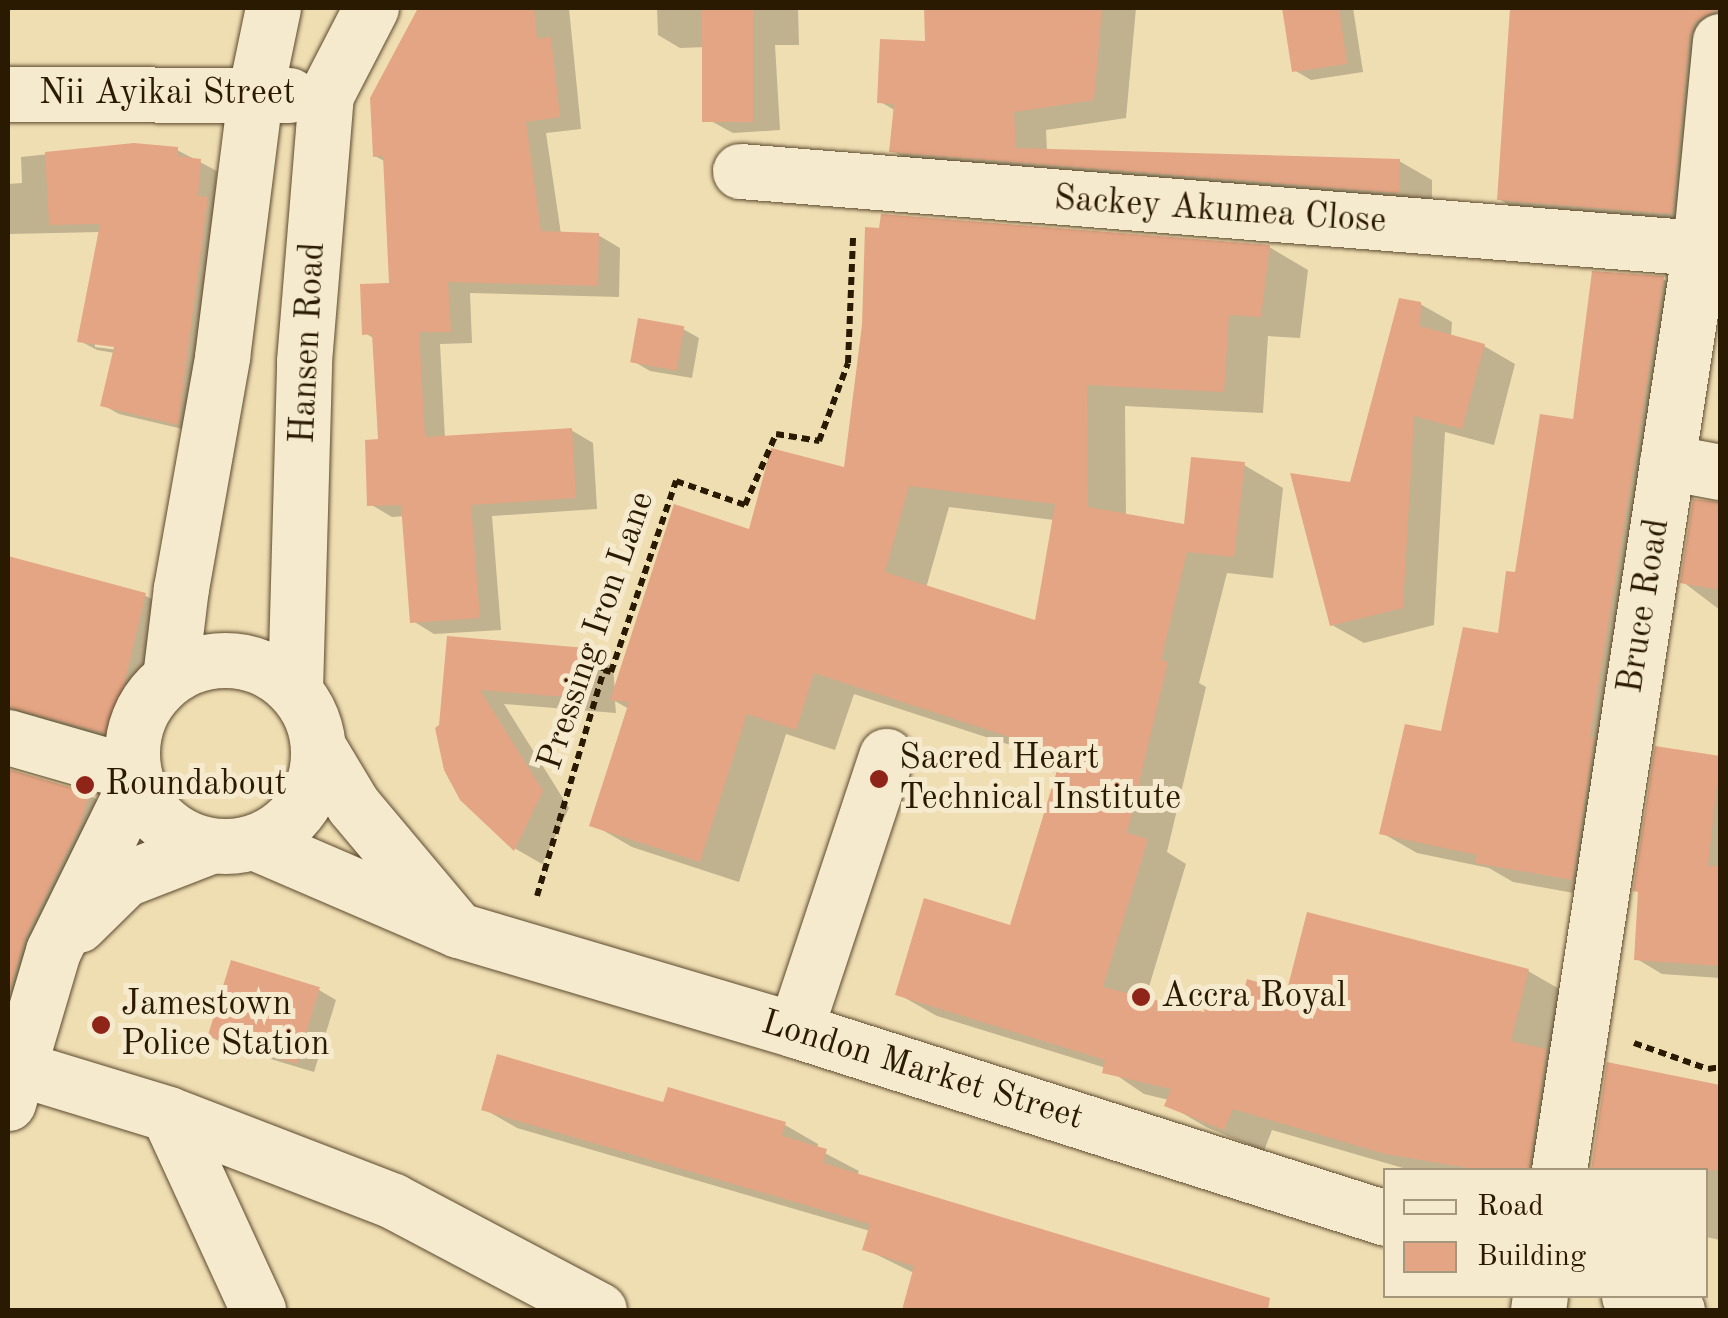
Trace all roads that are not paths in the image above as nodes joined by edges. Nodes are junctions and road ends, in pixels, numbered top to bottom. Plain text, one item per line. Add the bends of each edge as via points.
1 (274, 8) edge
2 (372, 8) edge
3 (1720, 41) edge
4 (8, 94) edge
5 (255, 94) junction
6 (326, 95) junction
7 (740, 170) dead end
8 (1700, 248) junction
9 (1667, 462) junction
10 (1720, 472) edge
11 (170, 677) junction
12 (295, 690) junction
13 (8, 737) edge
14 (320, 750) junction
15 (886, 756) dead end
16 (134, 778) junction
17 (233, 844) junction
18 (458, 930) junction
19 (52, 950) junction
20 (795, 1030) junction
21 (13, 1085) edge
22 (168, 1114) junction
23 (1559, 1168) edge
24 (1383, 1217) edge
25 (1636, 1298) edge
26 (258, 1310) edge
27 (599, 1310) edge
28 (1676, 1310) edge

1 - 5 street
2 - 6 street, Hansen Road
3 - 8 street, Bruce Road
4 - 5 street, Nii Ayikai Street
5 - 6 street, Nii Ayikai Street
5 - 11 street via 222,358
6 - 12 street, Hansen Road via 304,361
7 - 8 street, Sackey Akumea Close
8 - 9 street, Bruce Road
9 - 10 street
9 - 23 street, Bruce Road
11 - 12 street via 200,662 234,660 267,669
11 - 16 street via 146,702 132,736
12 - 14 street
13 - 16 street
14 - 17 street via 313,789 291,823
14 - 18 street via 353,805
15 - 20 street
16 - 17 street via 152,812 178,835
16 - 19 street
17 - 18 street, London Market Street
17 - 19 street via 124,879
18 - 20 street, London Market Street
19 - 21 street
20 - 24 street, London Market Street
21 - 22 street
22 - 26 street
22 - 27 street via 393,1200
25 - 28 street

